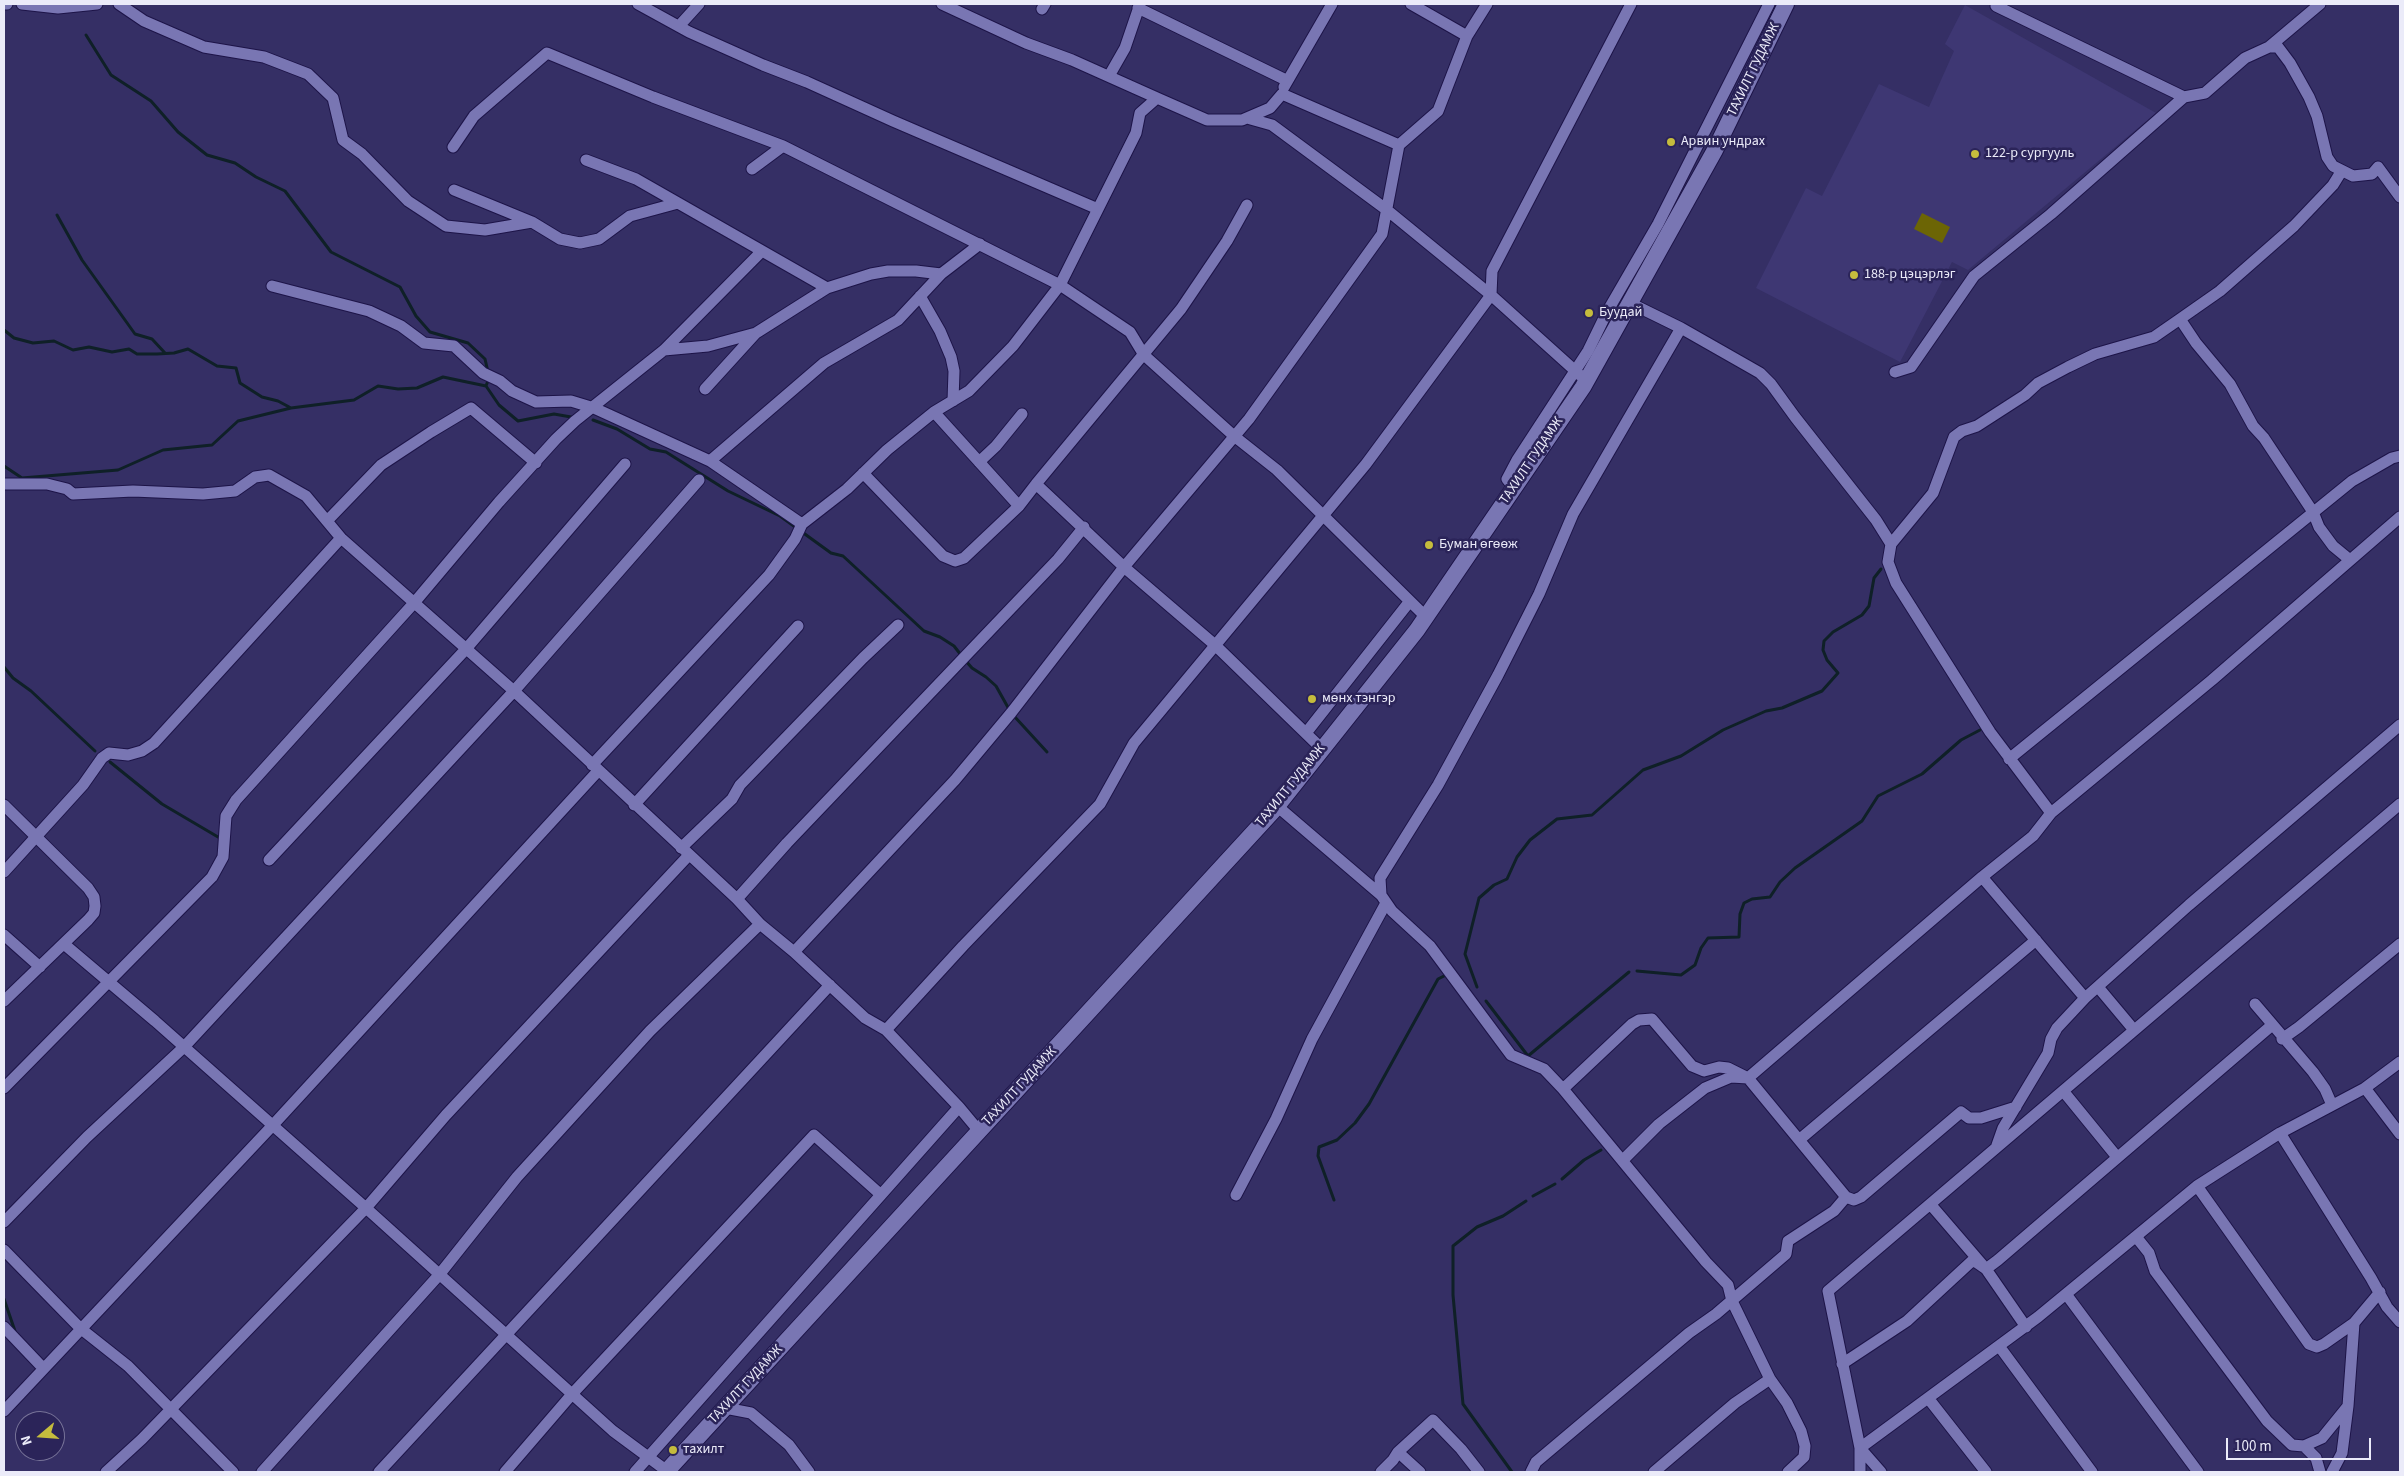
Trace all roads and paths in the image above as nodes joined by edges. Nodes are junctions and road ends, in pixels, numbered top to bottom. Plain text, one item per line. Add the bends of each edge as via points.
1 (4, 4) edge
2 (8, 4) edge
3 (22, 4) edge
4 (99, 4) edge
5 (638, 4) edge
6 (699, 4) edge
7 (942, 4) edge
8 (1332, 4) edge
9 (1411, 4) edge
10 (1486, 4) edge
11 (1630, 4) edge
12 (1769, 4) edge
13 (1786, 4) edge
14 (2320, 4) edge
15 (1994, 5) edge
16 (122, 6) edge
17 (1139, 6) edge
18 (679, 26) junction
19 (1467, 36) junction
20 (2269, 47) junction
21 (1109, 76) junction
22 (1286, 80) junction
23 (1740, 80) junction
24 (1282, 94) junction
25 (2184, 97) junction
26 (1156, 98) junction
27 (1247, 118) junction
28 (1701, 140) junction
29 (1399, 145) junction
30 (783, 146) junction
31 (453, 147) dead end
32 (1715, 150) junction
33 (586, 160) dead end
34 (752, 169) dead end
35 (2340, 172) junction
36 (454, 190) dead end
37 (2400, 197) edge
38 (678, 204) junction
39 (1247, 205) dead end
40 (1098, 209) junction
41 (1387, 210) junction
42 (532, 222) junction
43 (980, 244) junction
44 (762, 251) junction
45 (941, 274) junction
46 (1060, 285) junction
47 (272, 286) dead end
48 (827, 288) junction
49 (1491, 295) junction
50 (920, 296) junction
51 (1630, 303) junction
52 (2180, 319) junction
53 (1681, 328) junction
54 (756, 333) junction
55 (664, 350) junction
56 (1144, 356) junction
57 (1895, 372) dead end
58 (1581, 376) junction
59 (705, 389) dead end
60 (953, 401) junction
61 (594, 408) junction
62 (934, 412) junction
63 (1022, 414) dead end
64 (1234, 436) junction
65 (2400, 456) edge
66 (710, 461) junction
67 (536, 462) junction
68 (979, 462) junction
69 (624, 464) dead end
70 (863, 473) junction
71 (699, 480) dead end
72 (4, 484) edge
73 (1036, 484) junction
74 (1019, 506) junction
75 (2313, 512) junction
76 (1323, 517) junction
77 (2400, 517) edge
78 (327, 521) junction
79 (802, 524) junction
80 (1084, 527) junction
81 (341, 538) junction
82 (1891, 544) junction
83 (2350, 560) junction
84 (1124, 567) junction
85 (1410, 601) junction
86 (414, 602) junction
87 (1426, 618) junction
88 (898, 624) dead end
89 (798, 626) dead end
90 (1215, 645) junction
91 (466, 648) junction
92 (514, 691) junction
93 (2400, 725) edge
94 (1306, 733) junction
95 (1322, 749) junction
96 (2009, 759) junction
97 (595, 768) junction
98 (634, 804) junction
99 (2400, 804) edge
100 (4, 805) edge
101 (1278, 806) junction
102 (2051, 813) junction
103 (35, 838) junction
104 (685, 851) junction
105 (269, 860) dead end
106 (4, 872) edge
107 (1982, 877) junction
108 (737, 899) junction
109 (1383, 899) junction
110 (760, 924) junction
111 (4, 935) edge
112 (2036, 940) junction
113 (64, 944) junction
114 (2400, 944) edge
115 (794, 952) junction
116 (40, 967) junction
117 (108, 982) junction
118 (830, 986) junction
119 (2098, 988) junction
120 (2085, 998) junction
121 (4, 1001) edge
122 (2255, 1004) dead end
123 (2271, 1026) junction
124 (886, 1030) junction
125 (2134, 1030) junction
126 (2282, 1039) junction
127 (184, 1047) junction
128 (2400, 1062) edge
129 (1748, 1078) junction
130 (4, 1088) edge
131 (2365, 1088) junction
132 (1563, 1089) junction
133 (2064, 1092) junction
134 (2332, 1105) junction
135 (959, 1107) junction
136 (2016, 1107) junction
137 (273, 1125) junction
138 (979, 1131) junction
139 (2280, 1133) junction
140 (2400, 1134) edge
141 (1799, 1140) junction
142 (1997, 1146) junction
143 (2117, 1157) junction
144 (1624, 1160) junction
145 (2197, 1186) junction
146 (880, 1194) junction
147 (1236, 1194) dead end
148 (1846, 1197) junction
149 (1931, 1205) junction
150 (366, 1208) junction
151 (4, 1222) edge
152 (2137, 1238) junction
153 (4, 1250) edge
154 (1986, 1269) junction
155 (439, 1274) junction
156 (2380, 1292) junction
157 (2066, 1294) junction
158 (1732, 1301) junction
159 (2400, 1322) edge
160 (2354, 1323) junction
161 (2026, 1326) junction
162 (4, 1327) edge
163 (80, 1328) junction
164 (508, 1335) junction
165 (1999, 1346) junction
166 (1842, 1364) junction
167 (43, 1368) junction
168 (1770, 1379) junction
169 (573, 1393) junction
170 (1928, 1398) junction
171 (2348, 1406) junction
172 (725, 1408) junction
173 (172, 1409) junction
174 (4, 1411) edge
175 (2304, 1446) junction
176 (1860, 1448) junction
177 (1398, 1452) junction
178 (649, 1456) junction
179 (106, 1472) edge
180 (233, 1472) edge
181 (262, 1472) edge
182 (379, 1472) edge
183 (504, 1472) edge
184 (634, 1472) edge
185 (666, 1472) edge
186 (808, 1472) edge
187 (1380, 1472) edge
188 (1420, 1472) edge
189 (1479, 1472) edge
190 (1531, 1472) edge
191 (1654, 1472) edge
192 (1788, 1472) edge
193 (1860, 1472) edge
194 (1881, 1472) edge
195 (1986, 1472) edge
196 (2092, 1472) edge
197 (2198, 1472) edge
198 (2320, 1472) edge
199 (2332, 1472) edge

1 - 2 street
3 - 4 street via 58,8
4 - 16 street
5 - 18 street
6 - 18 street
7 - 21 street via 1026,43
8 - 22 street
9 - 19 street
10 - 19 street
11 - 49 street via 1492,271
12 - 23 street
13 - 23 main road, ТАХИЛТ ГУДАМЖ
14 - 20 street
15 - 25 street
16 - 42 street via 144,22 204,48 264,57 308,74 333,98 343,140 362,154 408,201 446,226 485,230
17 - 21 street via 1125,48
17 - 22 street
18 - 40 street
19 - 29 street via 1438,111
20 - 25 street via 2245,58 2204,93
20 - 35 street via 2278,47 2290,63 2317,116 2328,157
21 - 26 street
22 - 24 street
23 - 28 street
23 - 32 main road, ТАХИЛТ ГУДАМЖ
24 - 27 street via 1270,108
24 - 29 street
25 - 57 street via 2051,214 1974,276 1911,367
26 - 27 street via 1207,120
26 - 40 street via 1140,113 1136,133
27 - 41 street via 1272,125
28 - 32 street
28 - 58 street via 1658,224 1607,312
29 - 41 street
30 - 31 street via 653,98 547,53 474,116
30 - 34 street
30 - 43 street
32 - 51 main road, ТАХИЛТ ГУДАМЖ
33 - 38 street via 636,179
35 - 37 street via 2353,176 2372,174 2378,167
35 - 52 street via 2333,186 2294,226 2220,291
36 - 42 street
38 - 42 street via 630,216 599,239 580,243 560,239
38 - 44 street
39 - 56 street via 1181,309
40 - 46 street
41 - 49 street
41 - 64 street via 1382,234
43 - 45 street
43 - 46 street
44 - 48 street
44 - 55 street
45 - 48 street via 888,271
45 - 50 street
46 - 56 street via 1130,332
46 - 60 street via 1013,346 969,391
47 - 61 street via 369,311 401,326 424,343 454,346 483,373 536,402 571,401
48 - 54 street
49 - 58 street
49 - 76 street
50 - 60 street via 940,331 950,358 954,371
50 - 66 street via 898,320 824,363
51 - 53 street
51 - 58 main road, ТАХИЛТ ГУДАМЖ
52 - 75 street via 2230,384 2253,426
52 - 82 street via 2154,337 2095,354 2068,366 1977,426 1954,437 1933,493
53 - 82 street via 1760,373 1771,384
53 - 109 street via 1573,514 1540,594 1438,785 1380,878
54 - 55 street via 708,346
54 - 59 street
55 - 61 street
56 - 64 street
56 - 73 street
58 - 87 main road, ТАХИЛТ ГУДАМЖ via 1514,488
60 - 62 street
61 - 66 street
61 - 67 street via 575,421
62 - 68 street
62 - 70 street
63 - 68 street
64 - 76 street via 1277,470
64 - 84 street
65 - 75 street via 2352,481
66 - 79 street
67 - 78 street via 470,408 381,466
67 - 86 street
68 - 74 street
69 - 91 street
70 - 74 street via 943,556 955,561 964,558
70 - 79 street
71 - 92 street
72 - 78 street via 46,484 73,494 132,491 203,494 235,491 255,477 269,475 306,496
73 - 74 street
73 - 80 street
75 - 83 street via 2333,546
75 - 96 street
76 - 85 street
76 - 90 street
77 - 83 street
78 - 81 street
79 - 97 street via 769,575
80 - 84 street
80 - 108 street via 1058,559
81 - 86 street
81 - 103 street via 154,743 142,751 128,755 109,753 102,758 83,785
82 - 96 street via 1888,562 1896,583
83 - 102 street
84 - 90 street
84 - 115 street via 955,780
85 - 87 street
85 - 94 street
86 - 91 street
86 - 117 street via 236,800 226,816 223,856 212,877
87 - 95 main road, ТАХИЛТ ГУДАМЖ
88 - 104 street via 740,785 732,799
89 - 98 street
90 - 94 street
90 - 124 street via 1134,743 1100,804
91 - 92 street
91 - 105 street
92 - 97 street
92 - 127 street
93 - 119 street via 2189,905
94 - 95 street
95 - 101 main road, ТАХИЛТ ГУДАМЖ
96 - 102 street
97 - 98 street
97 - 137 street
98 - 104 street
99 - 125 street
100 - 103 street
101 - 109 street
101 - 138 main road, ТАХИЛТ ГУДАМЖ
102 - 107 street via 2033,836
103 - 106 street
103 - 113 street via 94,897 94,913
104 - 108 street
104 - 150 street
107 - 112 street
107 - 129 street
108 - 110 street
109 - 132 street via 1397,917 1430,946 1511,1055 1544,1069
109 - 147 street
110 - 115 street
110 - 155 street via 650,1031 517,1177
111 - 116 street
112 - 120 street
112 - 141 street
113 - 116 street
113 - 117 street
114 - 126 street
115 - 118 street
116 - 121 street
117 - 127 street
117 - 130 street
118 - 124 street via 865,1018
118 - 164 street
119 - 120 street
119 - 125 street
120 - 136 street via 2057,1028 2048,1053
122 - 123 street
123 - 126 street
123 - 143 street
124 - 135 street
125 - 133 street
126 - 134 street via 2317,1077
127 - 137 street
127 - 151 street via 87,1137
128 - 131 street
129 - 132 street via 1728,1068 1704,1071 1692,1066 1657,1022 1646,1018 1632,1024
129 - 141 street
129 - 144 street via 1731,1077 1705,1088 1659,1124
131 - 134 street
131 - 140 street
132 - 144 street
133 - 142 street
133 - 143 street
134 - 139 street
135 - 138 street
135 - 146 street
136 - 142 street
136 - 148 street via 1981,1118 1969,1118 1961,1112 1861,1197 1854,1200
137 - 150 street
137 - 163 street
138 - 172 main road, ТАХИЛТ ГУДАМЖ
139 - 145 street
139 - 156 street
141 - 148 street
142 - 149 street
143 - 154 street
144 - 158 street via 1728,1285
145 - 152 street via 2143,1229
145 - 160 street via 2309,1344 2317,1347 2324,1344
146 - 169 street via 814,1134
146 - 178 street
148 - 158 street via 1834,1211 1788,1241 1786,1254
149 - 154 street
149 - 166 street via 1828,1291
150 - 155 street
150 - 173 street
152 - 157 street
152 - 175 street via 2149,1253 2155,1271 2267,1421 2292,1445
153 - 163 street
154 - 161 street
154 - 166 street via 1973,1260 1907,1321
155 - 164 street
155 - 181 street
156 - 159 street
156 - 160 street
157 - 161 street
157 - 197 street
158 - 168 street
158 - 190 street via 1689,1332 1536,1462
160 - 171 street
161 - 165 street
162 - 167 street
163 - 167 street
163 - 173 street via 128,1366
164 - 169 street
164 - 182 street
165 - 170 street
165 - 196 street
166 - 176 street
167 - 174 street
168 - 191 street via 1735,1402
168 - 192 street via 1787,1403 1805,1446 1804,1457
169 - 178 street via 613,1431
169 - 183 street
170 - 176 street
170 - 195 street
171 - 175 street via 2322,1438
171 - 199 street via 2342,1453
172 - 185 main road, ТАХИЛТ ГУДАМЖ
172 - 186 street via 751,1413 789,1445
173 - 179 street
173 - 180 street
175 - 198 street via 2316,1458
176 - 193 street
176 - 194 street
177 - 187 street
177 - 188 street
177 - 189 street via 1433,1420
178 - 184 street
178 - 185 street

